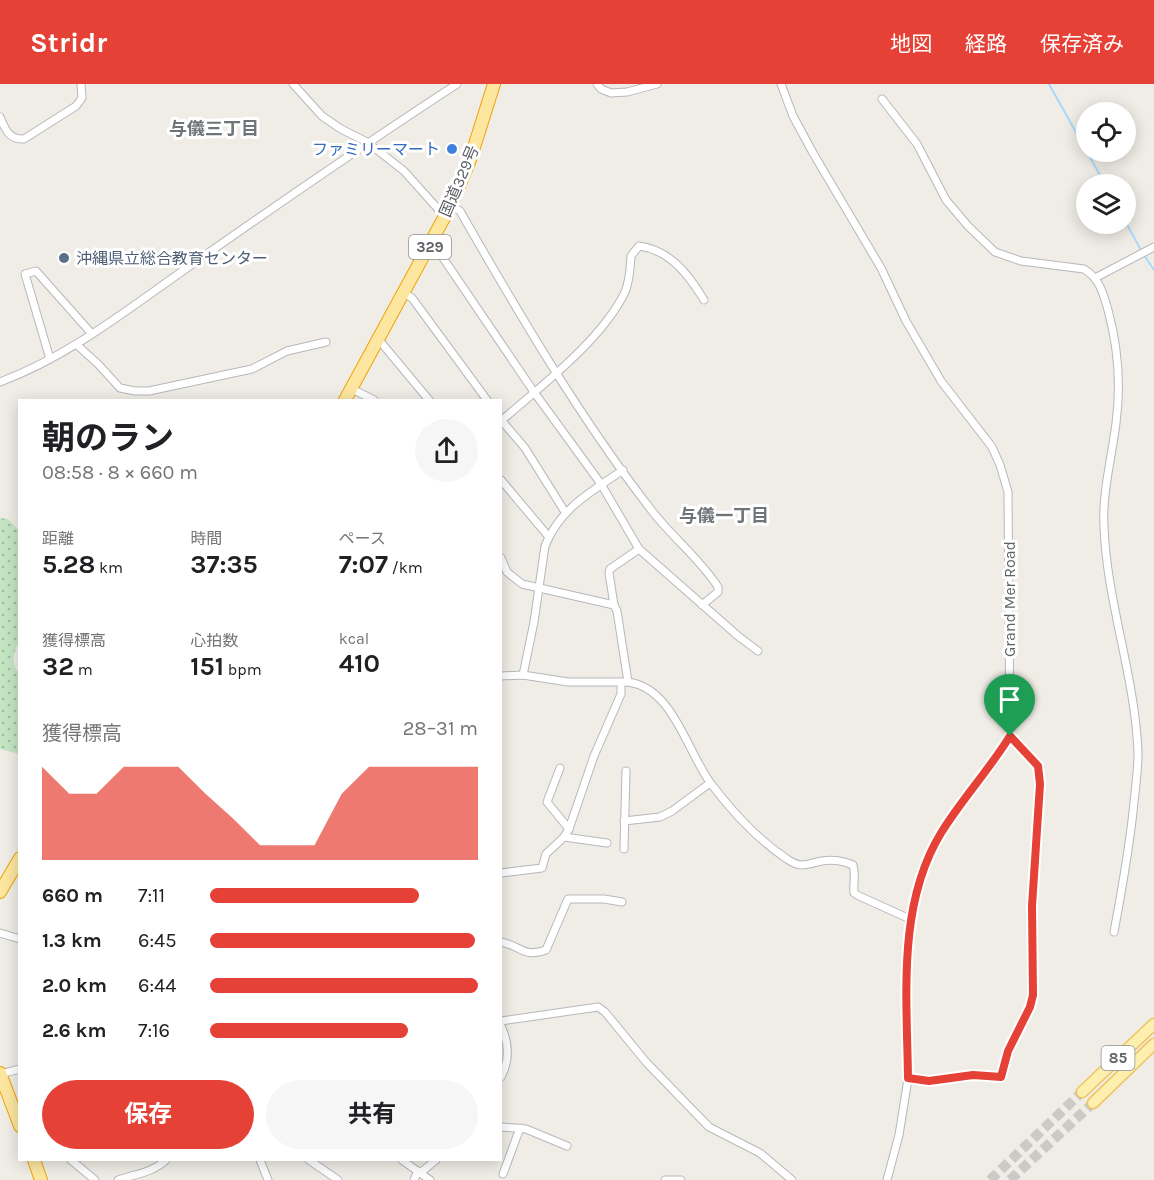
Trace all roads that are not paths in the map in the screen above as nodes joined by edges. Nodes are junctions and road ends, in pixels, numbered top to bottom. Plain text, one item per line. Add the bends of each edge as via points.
1 (81, 84) edge
2 (293, 84) edge
3 (457, 84) edge
4 (494, 84) edge
5 (597, 84) edge
6 (657, 84) edge
7 (781, 84) edge
8 (882, 99) dead end
9 (0, 117) edge
10 (367, 142) junction
11 (449, 209) junction
12 (1154, 246) edge
13 (429, 247) junction
14 (1095, 278) junction
15 (404, 293) junction
16 (704, 300) dead end
17 (92, 334) junction
18 (379, 340) junction
19 (326, 342) dead end
20 (77, 345) junction
21 (50, 359) junction
22 (556, 372) junction
23 (0, 382) edge
24 (352, 389) junction
25 (534, 392) junction
26 (346, 399) edge
27 (372, 399) edge
28 (428, 399) edge
29 (486, 399) edge
30 (502, 420) edge
31 (502, 422) edge
32 (623, 470) junction
33 (502, 481) edge
34 (601, 484) junction
35 (565, 512) junction
36 (549, 537) junction
37 (639, 549) junction
38 (502, 560) edge
39 (539, 589) junction
40 (614, 605) junction
41 (702, 605) junction
42 (758, 651) dead end
43 (523, 675) junction
44 (502, 676) edge
45 (624, 682) junction
46 (1010, 736) junction
47 (560, 768) dead end
48 (626, 771) dead end
49 (710, 783) junction
50 (624, 820) junction
51 (569, 829) junction
52 (564, 837) junction
53 (607, 843) dead end
54 (624, 849) dead end
55 (18, 861) edge
56 (502, 873) edge
57 (0, 892) edge
58 (622, 902) dead end
59 (910, 919) junction
60 (1114, 932) dead end
61 (0, 933) edge
62 (18, 938) edge
63 (502, 942) edge
64 (502, 1022) edge
65 (1154, 1024) edge
66 (502, 1029) edge
67 (1154, 1044) edge
68 (18, 1070) edge
69 (0, 1074) edge
70 (502, 1076) edge
71 (908, 1078) junction
72 (1082, 1092) tunnel mouth
73 (1093, 1103) tunnel mouth
74 (18, 1121) edge
75 (502, 1127) edge
76 (520, 1128) junction
77 (567, 1146) dead end
78 (34, 1161) edge
79 (72, 1161) edge
80 (165, 1161) edge
81 (260, 1161) edge
82 (310, 1161) edge
83 (403, 1161) edge
84 (435, 1161) edge
85 (419, 1172) junction
86 (503, 1174) dead end
87 (40, 1180) edge
88 (95, 1180) edge
89 (118, 1180) edge
90 (268, 1180) edge
91 (338, 1180) edge
92 (414, 1180) edge
93 (430, 1180) edge
94 (665, 1180) edge
95 (681, 1180) edge
96 (792, 1180) edge
97 (887, 1180) edge

1 - 9 street via 82,98 76,106 24,139 7,133
2 - 10 street via 322,116
3 - 10 street
4 - 11 highway, 国道329号 / 329 via 470,160
5 - 6 street via 610,93
7 - 46 street, Grand Mer Road via 793,116 881,268 906,321 941,381 992,447 1000,465 1008,492 1010,528
8 - 14 street via 917,144 946,200 995,252 1021,261 1084,269
10 - 11 street via 404,171 438,208
10 - 17 street
11 - 13 highway, 国道329号 / 329
11 - 22 street via 460,211
12 - 14 street
13 - 15 highway, 国道329号 / 329
13 - 25 street via 439,252
14 - 60 street via 1113,328 1118,370 1104,526 1138,751 1128,855
15 - 18 highway, 国道329号 / 329
15 - 29 street via 412,298
16 - 22 street via 692,280 667,256 639,246 631,256 630,274 618,302 598,331
17 - 20 street
17 - 21 street via 36,271 25,274
18 - 24 highway, 国道329号 / 329
18 - 28 street
19 - 20 street via 287,351 252,369 135,391 120,388
20 - 21 street
21 - 23 street
22 - 25 street
22 - 32 street
24 - 26 highway, 国道329号 / 329
24 - 27 street
25 - 30 street
25 - 34 street
31 - 35 street via 525,448
32 - 34 street
32 - 41 street via 653,513 708,571 718,587 718,592
33 - 36 street
34 - 35 street
34 - 37 street
35 - 36 street
36 - 39 street
37 - 40 street via 610,569
37 - 41 street
38 - 39 street via 507,572 522,584
39 - 40 street
39 - 43 street
40 - 45 street
41 - 42 street
43 - 44 street
43 - 45 street via 568,682
45 - 49 street via 652,691 665,703
45 - 51 street
46 - 59 street via 941,832 924,867
46 - 71 street via 1038,766 1040,784 1030,1007 1008,1051 1001,1077 973,1075 929,1081
47 - 51 street via 547,802
48 - 50 street
49 - 50 street via 660,817
49 - 59 street via 747,829 790,861 805,866 822,861 853,865 854,892
50 - 54 street
51 - 52 street
52 - 53 street
52 - 56 street via 546,854 542,868
55 - 57 highway
58 - 63 street via 568,899 546,950 535,954
59 - 71 street
61 - 62 street
64 - 96 street via 598,1007 709,1127 760,1153
65 - 72 main road, 85
66 - 70 street via 509,1050
67 - 73 main road, 85
68 - 69 street
69 - 74 highway
71 - 97 street
75 - 76 street
76 - 77 street
76 - 86 street
78 - 87 highway
79 - 88 street
80 - 89 street
81 - 90 street
82 - 91 street
83 - 85 street
84 - 85 street
85 - 92 street
85 - 93 street
94 - 95 street

